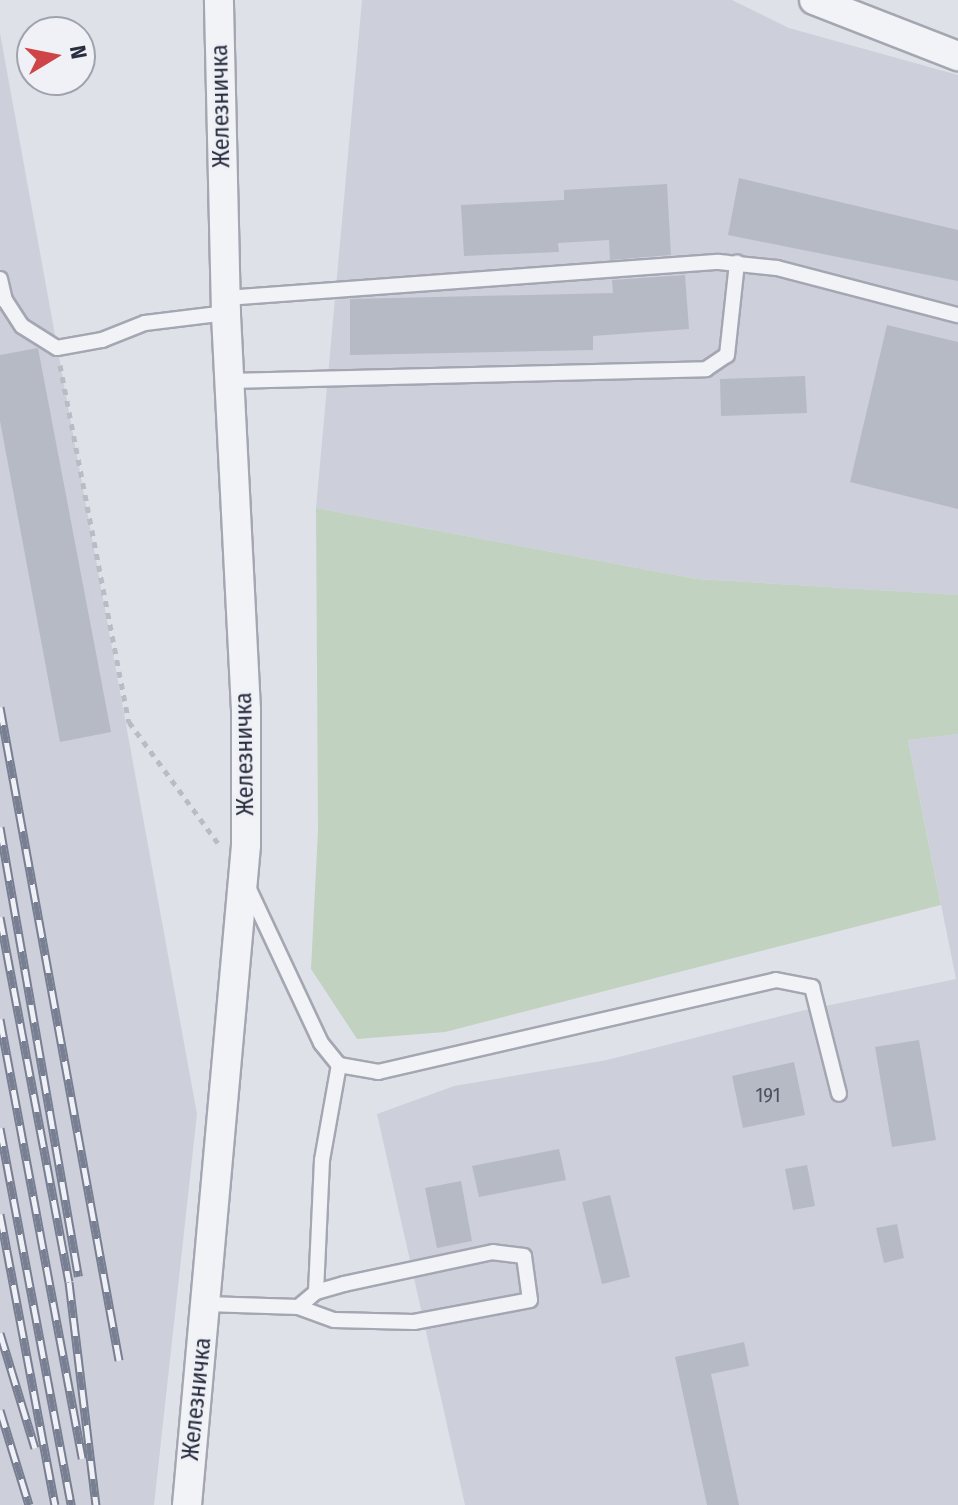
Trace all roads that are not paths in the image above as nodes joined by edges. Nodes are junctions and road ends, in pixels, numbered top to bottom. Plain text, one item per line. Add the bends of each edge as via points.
1 (219, 0) edge
2 (814, 0) edge
3 (958, 56) edge
4 (737, 263) junction
5 (0, 279) edge
6 (226, 306) junction
7 (958, 315) edge
8 (229, 381) junction
9 (245, 881) junction
10 (339, 1065) junction
11 (839, 1094) dead end
12 (316, 1292) junction
13 (206, 1304) junction
14 (298, 1307) junction
15 (187, 1505) edge

1 - 6 street, Железничка
2 - 3 street
4 - 6 lane
4 - 7 lane via 777,268
4 - 8 lane via 727,355 706,369
5 - 6 lane via 5,300 22,326 57,348
6 - 8 street, Железничка
8 - 9 street, Железничка via 246,710
9 - 10 lane via 321,1043
9 - 13 street, Железничка
10 - 11 lane via 378,1072 776,980 812,987
10 - 12 lane via 322,1160
12 - 14 lane
12 - 14 lane via 493,1252 524,1256 530,1300 414,1322 334,1320
13 - 14 lane
13 - 15 street, Железничка

